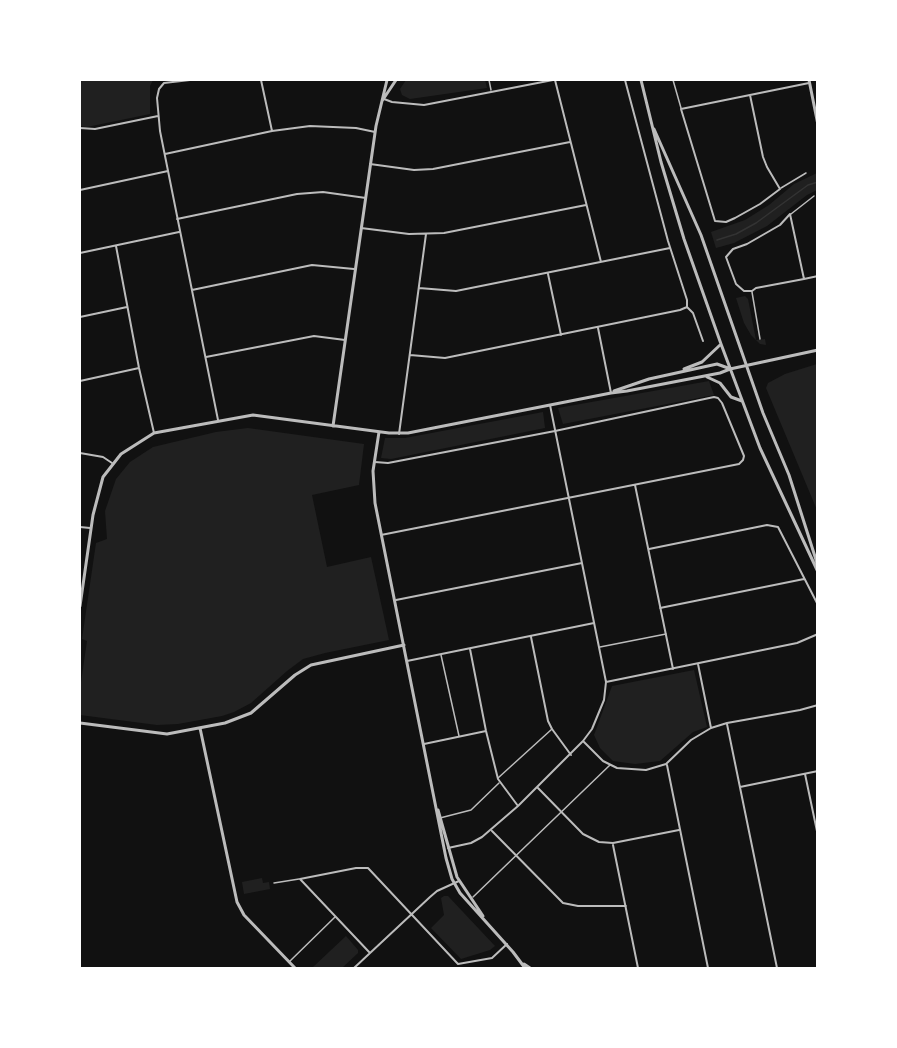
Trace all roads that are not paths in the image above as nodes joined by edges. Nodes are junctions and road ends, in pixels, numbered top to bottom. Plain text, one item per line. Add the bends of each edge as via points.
1 (190, 80) edge
2 (261, 80) edge
3 (387, 80) edge
4 (396, 80) edge
5 (489, 80) edge
6 (554, 80) edge
7 (625, 80) edge
8 (641, 80) edge
9 (673, 80) edge
10 (163, 81) edge
11 (809, 81) edge
12 (491, 93) junction
13 (750, 95) junction
14 (382, 98) junction
15 (681, 109) junction
16 (158, 116) junction
17 (651, 122) junction
18 (818, 125) edge
19 (80, 128) edge
20 (272, 131) junction
21 (375, 132) junction
22 (570, 142) junction
23 (164, 154) junction
24 (370, 164) junction
25 (168, 171) junction
26 (806, 173) dead end
27 (780, 189) junction
28 (80, 190) edge
29 (814, 196) dead end
30 (366, 198) junction
31 (586, 205) junction
32 (790, 214) junction
33 (177, 219) junction
34 (361, 228) junction
35 (180, 232) junction
36 (426, 234) junction
37 (116, 246) junction
38 (670, 248) junction
39 (80, 253) edge
40 (601, 262) junction
41 (355, 269) junction
42 (548, 274) junction
43 (818, 276) edge
44 (804, 279) junction
45 (419, 288) junction
46 (192, 290) junction
47 (752, 291) junction
48 (127, 307) junction
49 (687, 307) junction
50 (80, 317) edge
51 (598, 327) junction
52 (561, 335) junction
53 (760, 339) dead end
54 (345, 340) junction
55 (703, 341) dead end
56 (721, 344) junction
57 (818, 350) edge
58 (410, 355) junction
59 (206, 357) junction
60 (746, 366) junction
61 (139, 368) junction
62 (730, 369) junction
63 (674, 373) junction
64 (705, 376) junction
65 (80, 381) edge
66 (610, 393) junction
67 (742, 400) junction
68 (550, 405) junction
69 (218, 420) junction
70 (333, 426) junction
71 (555, 431) junction
72 (379, 432) junction
73 (154, 434) junction
74 (399, 434) junction
75 (80, 453) edge
76 (375, 462) junction
77 (112, 463) junction
78 (635, 485) junction
79 (569, 498) junction
80 (80, 527) edge
81 (90, 528) junction
82 (381, 535) junction
83 (648, 549) junction
84 (582, 563) junction
85 (818, 566) edge
86 (818, 572) edge
87 (804, 579) junction
88 (80, 593) edge
89 (396, 600) junction
90 (818, 605) edge
91 (80, 606) edge
92 (660, 608) junction
93 (594, 623) junction
94 (666, 634) junction
95 (818, 634) edge
96 (531, 636) junction
97 (404, 645) junction
98 (599, 647) junction
99 (470, 649) junction
100 (441, 654) junction
101 (407, 661) junction
102 (698, 664) junction
103 (673, 669) junction
104 (606, 682) junction
105 (818, 705) edge
106 (80, 723) edge
107 (727, 723) junction
108 (200, 728) junction
109 (711, 728) junction
110 (552, 729) junction
111 (486, 731) junction
112 (459, 736) junction
113 (583, 741) junction
114 (424, 744) junction
115 (571, 755) junction
116 (666, 764) junction
117 (611, 765) junction
118 (818, 771) edge
119 (805, 774) junction
120 (498, 780) junction
121 (537, 787) junction
122 (740, 787) junction
123 (518, 806) junction
124 (561, 812) junction
125 (439, 818) junction
126 (680, 830) junction
127 (492, 831) junction
128 (818, 836) edge
129 (613, 843) junction
130 (446, 849) junction
131 (516, 855) junction
132 (300, 879) junction
133 (459, 881) junction
134 (274, 883) dead end
135 (454, 883) junction
136 (470, 899) junction
137 (626, 906) junction
138 (411, 914) junction
139 (336, 916) junction
140 (485, 920) junction
141 (507, 944) junction
142 (370, 953) junction
143 (289, 962) junction
144 (522, 963) junction
145 (295, 969) edge
146 (354, 969) edge
147 (525, 969) edge
148 (530, 969) edge
149 (638, 969) edge
150 (708, 969) edge
151 (777, 969) edge

1 - 10 street
2 - 20 street
3 - 14 street
4 - 14 street
5 - 12 lane
6 - 12 street
6 - 22 street
7 - 38 street
8 - 17 street
9 - 15 lane
10 - 16 street via 158,93
11 - 13 street
11 - 18 street
12 - 14 street via 424,105
13 - 15 street
13 - 27 street via 763,157
14 - 21 street
15 - 27 street via 715,221 735,218
16 - 19 street via 95,129
16 - 23 street
17 - 56 street via 684,239
17 - 60 street via 701,235
20 - 21 street via 333,126
20 - 23 street
21 - 24 street
22 - 24 street via 433,170
22 - 31 street
23 - 25 street
24 - 30 street
25 - 28 street
25 - 33 street
26 - 27 lane
29 - 32 lane
30 - 33 street via 323,192 297,194
30 - 34 street
31 - 36 street
31 - 40 street
32 - 44 street
32 - 47 street via 780,225 726,257 736,284 744,291
33 - 35 street
34 - 36 street
34 - 41 street
35 - 37 street
35 - 46 street
36 - 45 street
37 - 39 street
37 - 48 street
38 - 40 street
38 - 49 street
40 - 42 street
41 - 46 street via 312,265
41 - 54 street
42 - 45 street via 456,291
42 - 52 street
43 - 44 street
44 - 47 street
45 - 58 street
46 - 59 street
47 - 53 lane
48 - 50 street
48 - 61 street
49 - 51 street
49 - 55 street
51 - 52 street
51 - 66 street
52 - 58 street via 445,358
54 - 59 street via 314,336
54 - 70 street
56 - 62 street
56 - 63 street via 702,362
57 - 60 street
58 - 74 street
59 - 69 street
60 - 62 street
60 - 85 street via 789,475
61 - 65 street
61 - 73 street
62 - 63 street via 717,364
62 - 64 street
62 - 67 street
63 - 66 street
64 - 66 street
64 - 67 street via 715,380 731,397
66 - 68 street
67 - 86 street
68 - 71 street
68 - 74 street
69 - 70 street via 253,415
69 - 73 street
70 - 72 street
71 - 76 street via 388,463
71 - 78 street via 718,398 744,456 741,462
71 - 79 street
72 - 74 street
72 - 76 street
73 - 77 street
75 - 77 street via 104,457
76 - 82 street via 374,493
77 - 81 street via 98,491
78 - 79 street
78 - 83 street
79 - 82 street
79 - 84 street
80 - 81 street
81 - 88 street
82 - 89 street
83 - 87 street via 778,527
83 - 92 street
84 - 89 street
84 - 93 street
87 - 90 street
87 - 92 street
88 - 91 street
89 - 97 street
92 - 94 street
93 - 96 street
93 - 98 street
94 - 98 lane
94 - 103 street
95 - 102 street via 797,644
96 - 99 street
96 - 110 street
97 - 101 street
97 - 108 street via 311,665 245,716
98 - 104 street
99 - 100 street
99 - 111 street
100 - 101 street
100 - 112 lane
101 - 114 street
102 - 103 street
102 - 109 street
103 - 104 street
104 - 113 street via 604,700
105 - 107 street
106 - 108 street via 160,734
107 - 109 street
107 - 122 street
108 - 143 street via 237,902 244,915
109 - 116 street via 691,740
110 - 115 street
110 - 120 lane
111 - 112 street
111 - 120 street
112 - 114 street
113 - 115 street
113 - 117 street
114 - 125 street
115 - 121 street
116 - 117 street via 638,771
116 - 126 street
117 - 124 lane
118 - 119 street
119 - 122 street
119 - 128 street
120 - 123 street
120 - 125 lane via 471,810
121 - 123 street
121 - 124 street
122 - 151 street
123 - 127 street
124 - 129 street via 584,834 598,842
124 - 131 lane
125 - 130 street
126 - 129 street
126 - 150 street
127 - 130 street via 471,843
127 - 131 street
129 - 137 street
130 - 133 street
130 - 135 street
131 - 136 lane
131 - 137 street via 563,903
132 - 134 lane
132 - 138 street via 368,868
132 - 139 street
133 - 135 street
133 - 136 street
135 - 138 street via 437,891
135 - 140 street
136 - 140 street
137 - 149 street
138 - 141 street via 458,964 492,958
138 - 142 street
139 - 142 street
139 - 143 lane
140 - 141 street
141 - 144 street
142 - 146 street
143 - 145 street
144 - 147 street
144 - 148 street

